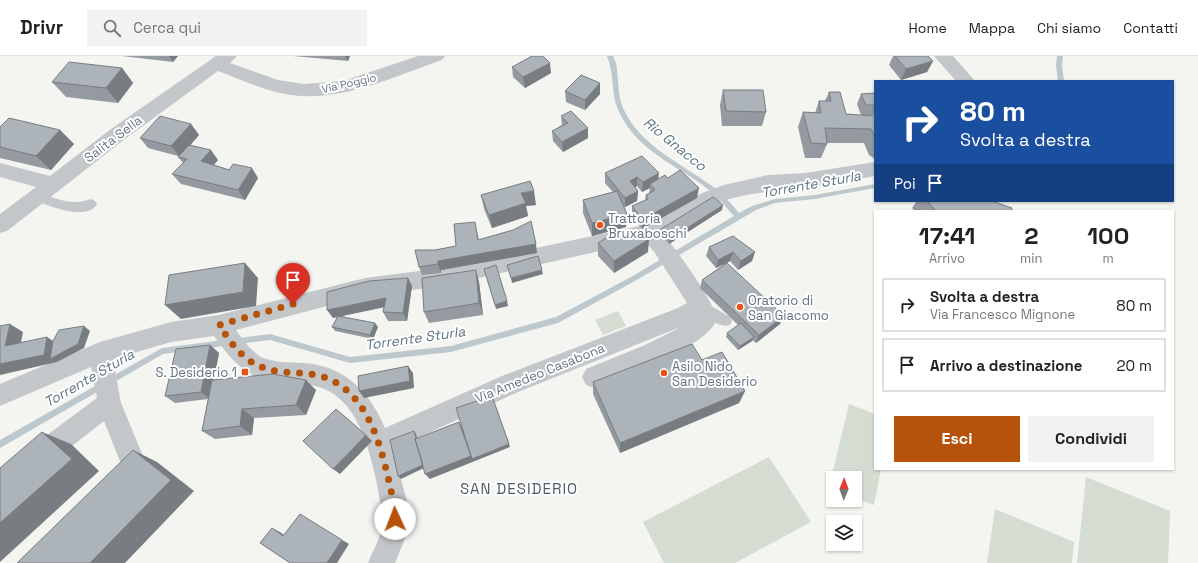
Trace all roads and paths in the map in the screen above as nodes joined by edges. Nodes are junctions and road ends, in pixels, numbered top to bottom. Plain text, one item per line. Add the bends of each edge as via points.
1 (436, 56) edge
2 (943, 56) edge
3 (222, 60) edge
4 (965, 80) edge
5 (0, 170) edge
6 (874, 170) edge
7 (53, 184) junction
8 (37, 197) junction
9 (91, 204) dead end
10 (0, 225) edge
11 (655, 239) junction
12 (701, 306) junction
13 (725, 321) dead end
14 (227, 336) junction
15 (594, 377) dead end
16 (105, 378) junction
17 (0, 395) edge
18 (379, 443) junction
19 (0, 486) edge
20 (107, 496) edge
21 (381, 563) edge

1 - 3 street, Via Poggio via 346,86 310,90 298,90 257,81
2 - 4 street
3 - 7 street, Salita Sella
5 - 7 street
6 - 11 street via 768,183 717,195
7 - 8 street, Salita Sella
8 - 9 lane via 78,208 86,208
8 - 10 street, Salita Sella
11 - 12 street, Via Amedeo Casabona
11 - 14 street via 443,277 365,287
12 - 13 lane
12 - 15 street, Via Amedeo Casabona via 705,314 704,322 689,335
12 - 18 street, Via Amedeo Casabona via 686,315 510,384
14 - 16 street via 171,332
14 - 18 street via 253,364 262,368 310,374 324,377 337,384 351,394 361,407
16 - 17 street
16 - 19 street
16 - 20 street via 135,468
18 - 21 street via 394,502 395,519 393,536

